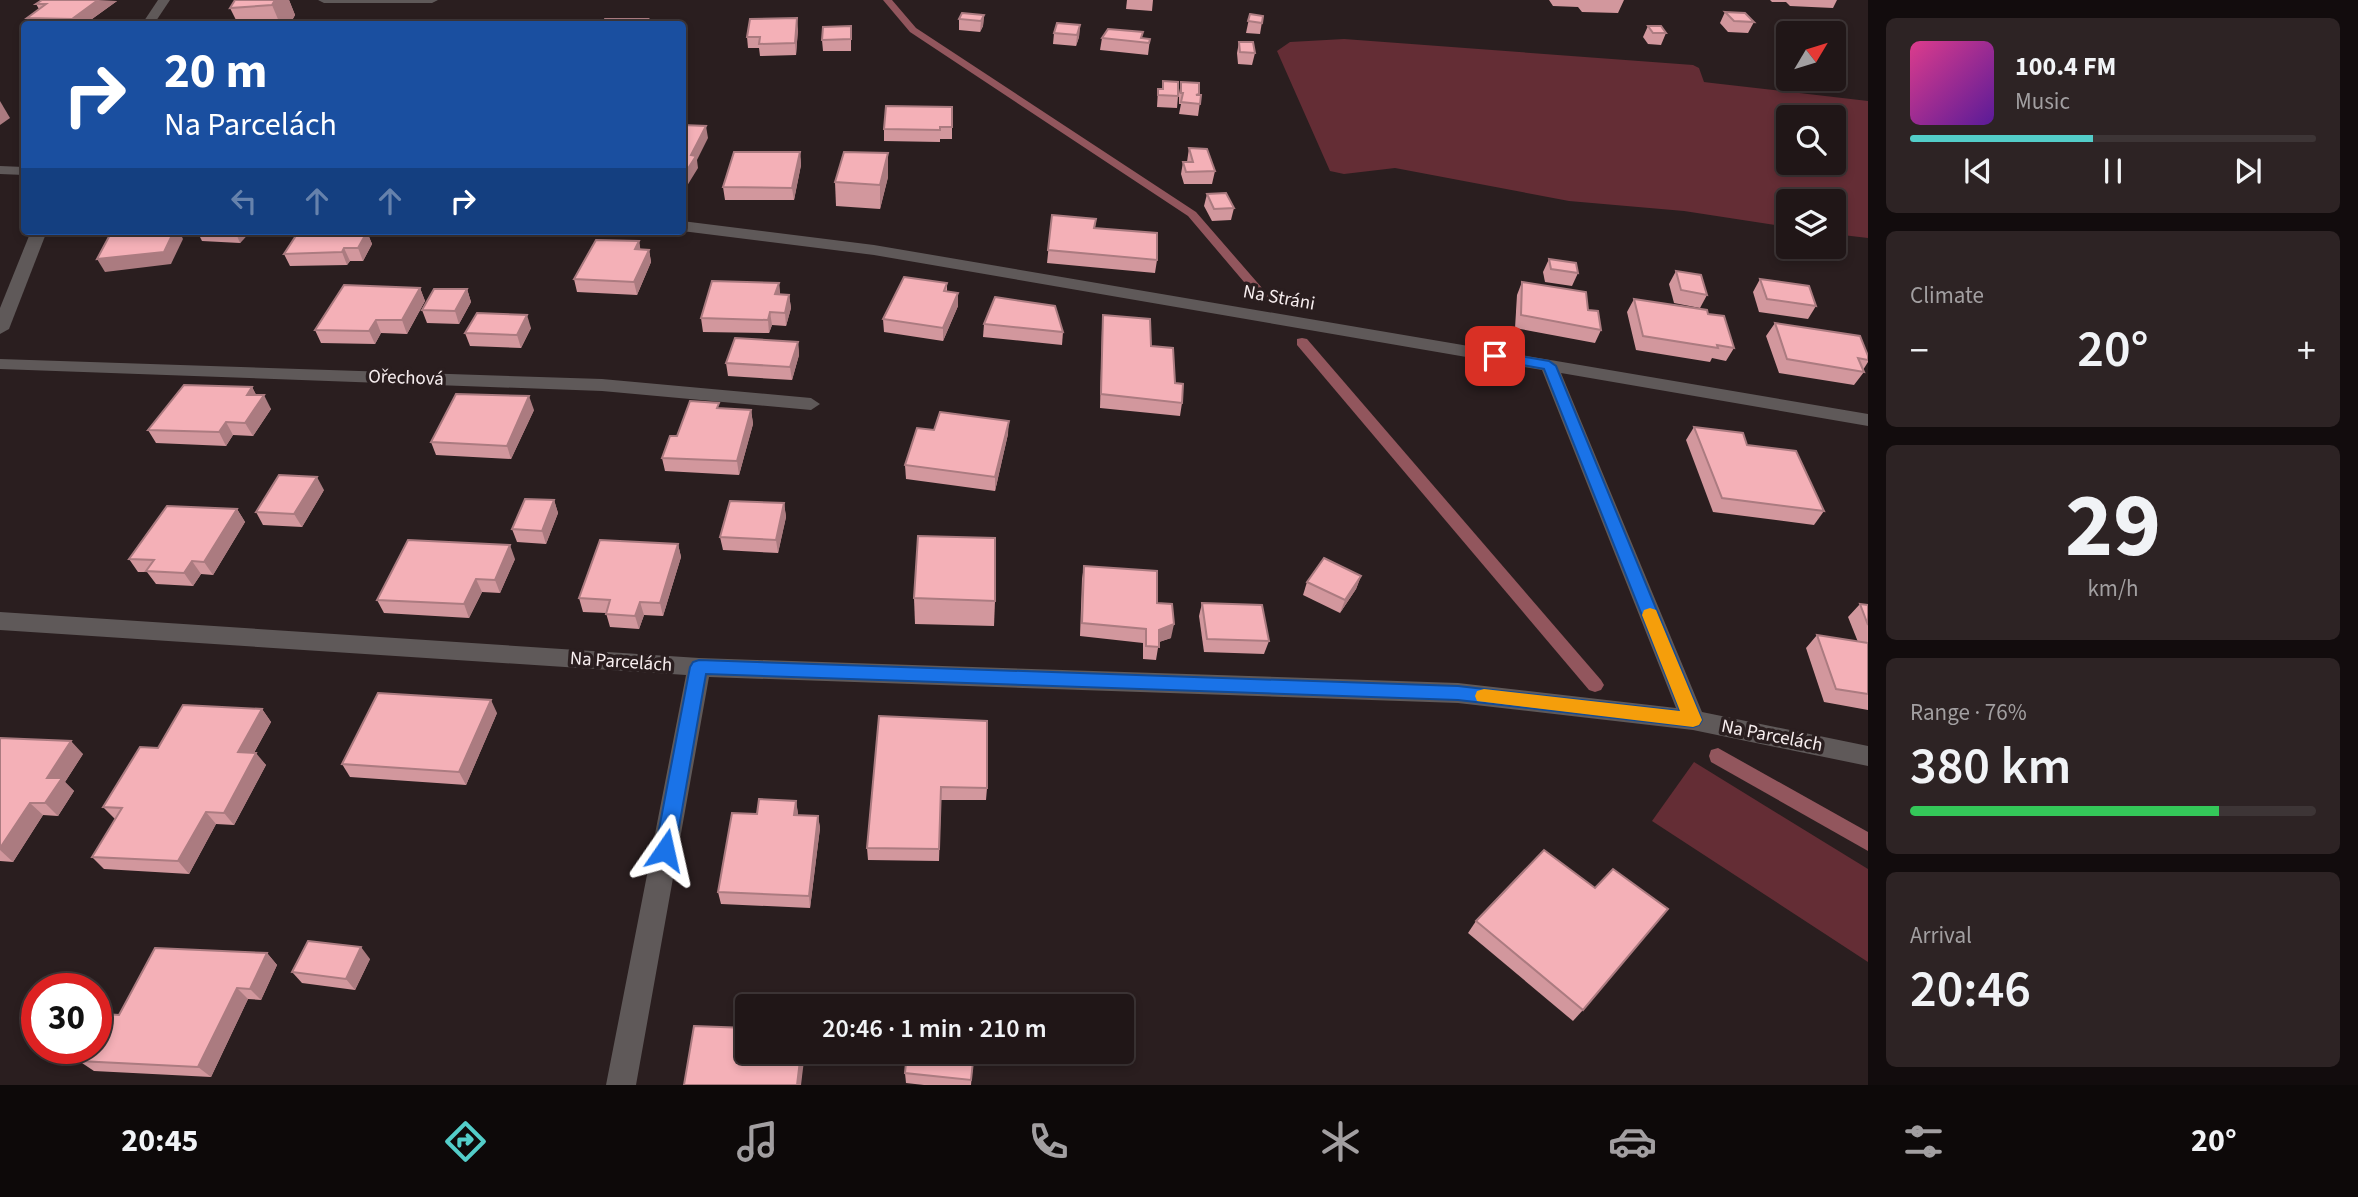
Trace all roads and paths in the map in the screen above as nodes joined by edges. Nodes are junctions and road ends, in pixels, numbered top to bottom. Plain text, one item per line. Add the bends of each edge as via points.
1 (164, 0) edge
2 (324, 0) edge
3 (432, 0) edge
4 (150, 21) edge
5 (0, 170) edge
6 (21, 171) edge
7 (686, 226) edge
8 (37, 235) edge
9 (0, 329) edge
10 (0, 364) edge
11 (1549, 366) junction
12 (811, 404) dead end
13 (1868, 420) edge
14 (0, 621) edge
15 (699, 667) junction
16 (1693, 720) junction
17 (1868, 756) edge
18 (621, 1085) edge

1 - 4 street
2 - 3 street
5 - 6 street
7 - 11 street, Na Stráni via 874,250
8 - 9 street
10 - 12 street, Ořechová via 602,384
11 - 13 street, Na Stráni
11 - 16 street
14 - 15 street, Na Parcelách
15 - 16 street, Na Parcelách via 1458,693
15 - 18 street
16 - 17 street, Na Parcelách

